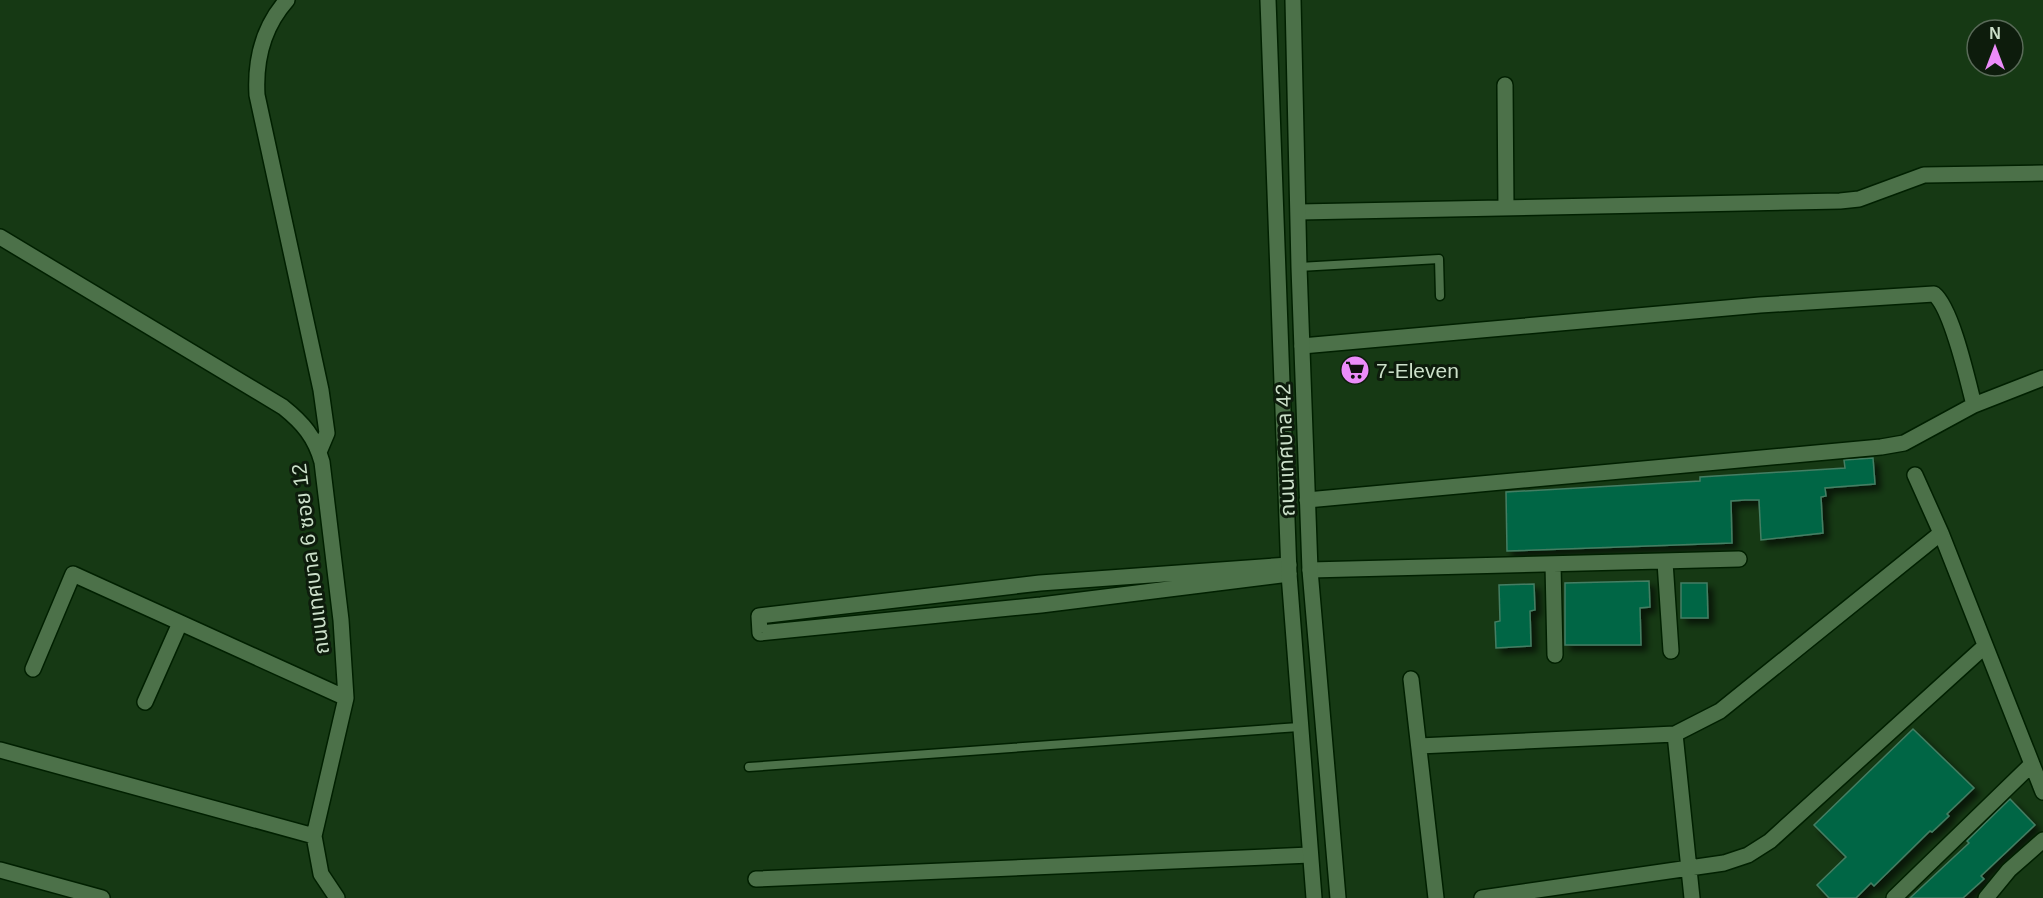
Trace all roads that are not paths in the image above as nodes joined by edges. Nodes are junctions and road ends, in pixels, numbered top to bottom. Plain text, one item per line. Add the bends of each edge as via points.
1 (287, 0) edge
2 (1268, 0) edge
3 (1293, 0) edge
4 (1504, 85) dead end
5 (2043, 173) edge
6 (1506, 208) junction
7 (1299, 212) junction
8 (0, 237) edge
9 (1299, 267) junction
10 (1440, 296) dead end
11 (1302, 346) junction
12 (2043, 378) edge
13 (1974, 405) junction
14 (320, 452) junction
15 (1915, 475) dead end
16 (1307, 500) junction
17 (1941, 533) junction
18 (1739, 559) dead end
19 (1665, 562) junction
20 (1553, 565) junction
21 (1289, 570) junction
22 (1310, 570) junction
23 (1040, 583) junction
24 (917, 598) junction
25 (1041, 605) junction
26 (918, 618) junction
27 (180, 623) junction
28 (1985, 646) junction
29 (1671, 651) dead end
30 (1555, 655) dead end
31 (33, 669) dead end
32 (1411, 678) dead end
33 (346, 698) junction
34 (145, 702) dead end
35 (1299, 727) junction
36 (1675, 734) junction
37 (1419, 746) junction
38 (0, 750) edge
39 (2031, 764) junction
40 (749, 767) dead end
41 (2043, 792) edge
42 (314, 836) junction
43 (2043, 840) edge
44 (1310, 855) junction
45 (1689, 869) junction
46 (0, 870) edge
47 (756, 879) dead end
48 (332, 896) edge
49 (102, 898) edge
50 (1314, 898) edge
51 (1338, 898) edge
52 (1436, 898) edge
53 (1482, 898) edge
54 (1692, 898) edge
55 (1894, 898) edge
56 (1986, 898) edge

1 - 14 street via 273,18 261,46 257,95 327,421 327,439
2 - 21 street, ถนนเทศบาล 42
3 - 7 street, ถนนเทศบาล 42
4 - 6 street
5 - 6 street via 1924,175 1859,199 1840,201
6 - 7 street
7 - 9 street, ถนนเทศบาล 42
8 - 14 street, ถนนเทศบาล 6 ซอย 12 via 283,407 302,422 317,441
9 - 10 lane via 1439,259
9 - 11 street, ถนนเทศบาล 42
11 - 13 street via 1928,294 1937,296 1947,316
11 - 16 street, ถนนเทศบาล 42
12 - 13 street
13 - 16 street via 1905,443 1881,447
14 - 33 street, ถนนเทศบาล 6 ซอย 12 via 341,620
15 - 17 street
16 - 22 street, ถนนเทศบาล 42
17 - 28 street
17 - 36 street via 1720,711
18 - 19 street
19 - 20 street
19 - 29 street
20 - 22 street
20 - 30 street
21 - 23 street
21 - 25 street
21 - 35 street, ถนนเทศบาล 42
22 - 51 street, ถนนเทศบาล 42
23 - 24 street
23 - 25 street
24 - 26 street
24 - 26 street via 759,616 760,633
25 - 26 street
27 - 31 street via 73,574
27 - 33 street
27 - 34 street
28 - 39 street
28 - 45 street via 1770,841 1740,858
32 - 37 street
33 - 42 street, ถนนเทศบาล 6 ซอย 12
35 - 40 lane
35 - 44 street, ถนนเทศบาล 42
36 - 37 street
36 - 45 street
37 - 52 street
38 - 42 street
39 - 41 street
39 - 55 street
42 - 48 street, ถนนเทศบาล 6 ซอย 12 via 321,874
43 - 56 street via 2008,870
44 - 47 street
44 - 50 street, ถนนเทศบาล 42
45 - 53 street
45 - 54 street
46 - 49 street

